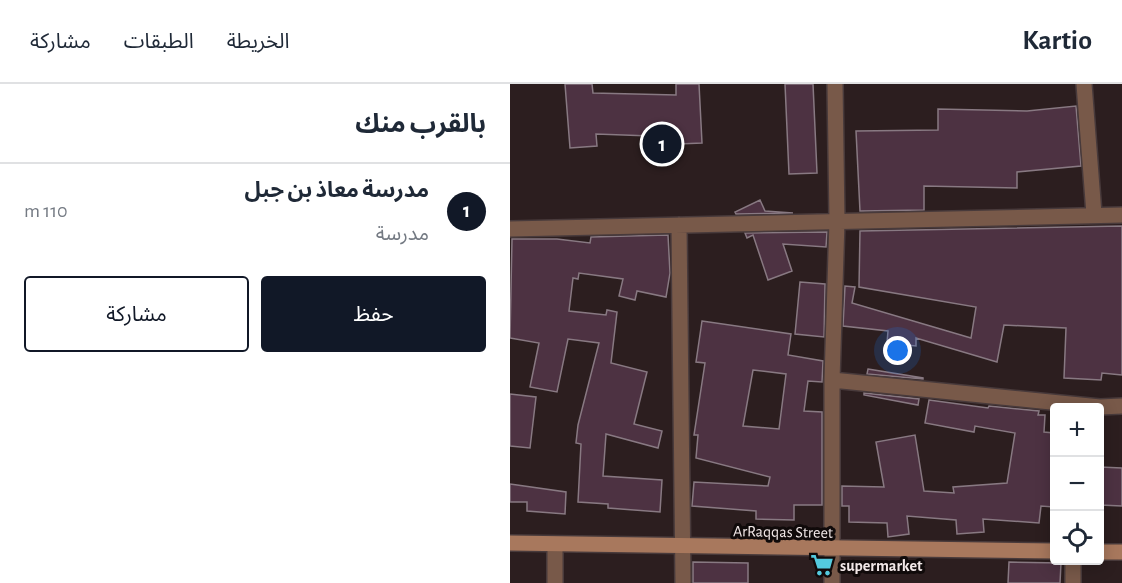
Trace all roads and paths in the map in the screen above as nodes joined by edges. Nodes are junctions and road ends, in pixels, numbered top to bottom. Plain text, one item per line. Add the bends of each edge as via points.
1 (835, 84) edge
2 (1084, 84) edge
3 (1094, 214) junction
4 (1122, 215) edge
5 (837, 221) junction
6 (680, 225) junction
7 (510, 229) edge
8 (832, 380) junction
9 (1122, 406) edge
10 (510, 543) edge
11 (555, 544) junction
12 (681, 547) junction
13 (830, 550) junction
14 (1050, 551) edge
15 (1104, 552) edge
16 (1122, 552) edge
17 (1073, 565) edge
18 (555, 583) edge
19 (683, 583) edge
20 (832, 583) edge
21 (1073, 583) edge

1 - 5 street
2 - 3 street
3 - 4 street
3 - 5 street
5 - 6 street
5 - 8 street
6 - 7 street
6 - 12 street
8 - 9 street
8 - 13 street
10 - 11 street, ArRaqqas Street
11 - 12 street, ArRaqqas Street
11 - 18 street
12 - 13 street, ArRaqqas Street
12 - 19 street
13 - 14 street, ArRaqqas Street
13 - 20 street
15 - 16 street
17 - 21 street

